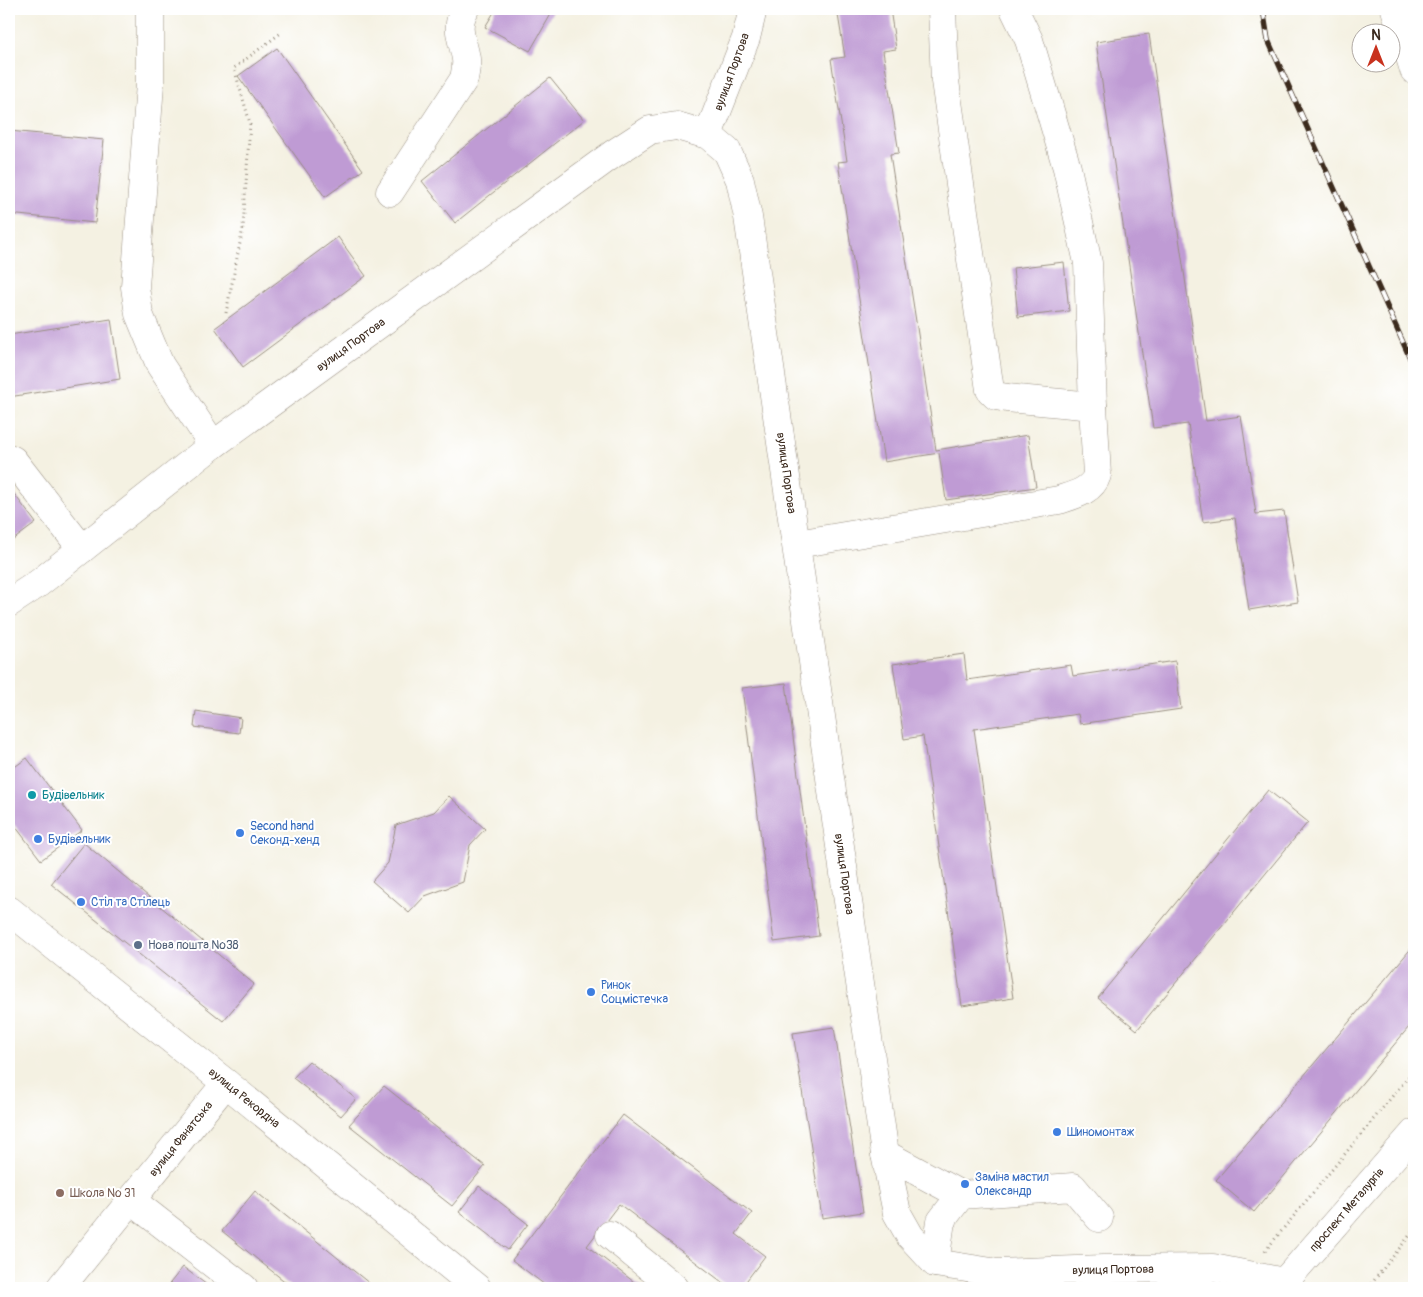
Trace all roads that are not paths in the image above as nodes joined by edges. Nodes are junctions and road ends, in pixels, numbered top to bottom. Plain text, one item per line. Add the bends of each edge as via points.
1 (150, 9) edge
2 (465, 9) edge
3 (753, 9) edge
4 (942, 9) edge
5 (1014, 9) edge
6 (1395, 9) edge
7 (1414, 70) edge
8 (708, 135) junction
9 (390, 192) dead end
10 (1093, 406) junction
11 (213, 445) junction
12 (9, 458) edge
13 (796, 544) junction
14 (82, 549) junction
15 (39, 583) junction
16 (9, 603) edge
17 (9, 619) edge
18 (9, 910) edge
19 (226, 1083) junction
20 (1414, 1133) edge
21 (885, 1154) junction
22 (961, 1195) junction
23 (131, 1200) junction
24 (1099, 1218) dead end
25 (610, 1235) dead end
26 (935, 1263) junction
27 (1286, 1286) edge
28 (60, 1288) edge
29 (244, 1288) edge
30 (477, 1288) edge
31 (675, 1288) edge

1 - 11 street via 150,84 135,287 139,314 160,366
2 - 9 street via 459,32 466,59 464,79
3 - 8 street, вулиця Портова via 746,38
4 - 10 street via 945,81 990,390 996,396 1007,398
5 - 10 street via 1029,40 1067,168 1088,263
6 - 7 street
8 - 11 street, вулиця Портова via 678,126 650,130
8 - 13 street, вулиця Портова via 726,151 740,180 748,217
10 - 13 street via 1097,475 1095,483 1078,494 1059,500
11 - 14 street, вулиця Портова
12 - 14 street
13 - 21 street, вулиця Портова
14 - 15 street, вулиця Портова
15 - 16 street, вулиця Портова
15 - 17 street
18 - 19 street, вулиця Рекордна
19 - 23 street, вулиця Фанатська
19 - 30 street, вулиця Рекордна
20 - 27 street, проспект Металургів
21 - 22 street
21 - 26 street, вулиця Портова via 897,1213 910,1236
22 - 24 street via 1073,1187
22 - 26 street via 941,1221
23 - 28 street, вулиця Фанатська
23 - 29 street
25 - 31 street
26 - 27 street, вулиця Портова via 998,1273 1212,1268

